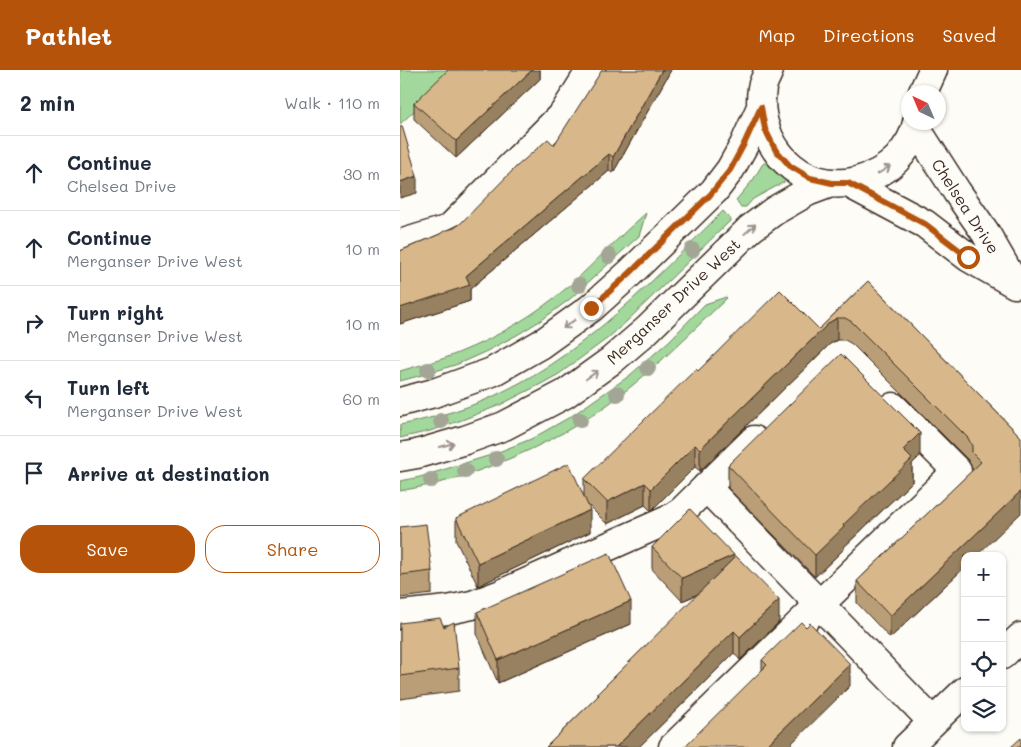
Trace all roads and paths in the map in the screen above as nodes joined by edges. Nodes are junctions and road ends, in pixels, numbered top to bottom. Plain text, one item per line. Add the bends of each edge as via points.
1 (591, 70) edge
2 (912, 70) edge
3 (933, 70) edge
4 (762, 83) edge
5 (917, 85) edge
6 (926, 85) edge
7 (915, 130) edge
8 (920, 130) edge
9 (840, 183) junction
10 (400, 244) edge
11 (1018, 287) edge
12 (875, 389) edge
13 (400, 402) edge
14 (770, 425) edge
15 (400, 457) edge
16 (706, 488) junction
17 (820, 605) junction
18 (400, 615) edge
19 (1021, 638) edge
20 (1006, 651) edge
21 (961, 695) edge
22 (933, 722) junction
23 (674, 747) edge
24 (907, 747) edge

1 - 10 street via 564,113 449,229
2 - 5 street
3 - 6 street
4 - 9 street, Merganser Drive West via 765,129 775,149 790,166 810,178
4 -> 13 street, Merganser Drive West via 744,144 730,170 710,195 591,308 541,344 492,372
9 -> 7 street, Merganser Drive West via 870,178 890,166 906,149
8 - 11 street, Chelsea Drive
9 - 11 street, Chelsea Drive via 925,224 968,257
15 -> 9 street, Merganser Drive West via 504,426 565,394 647,330 750,229 807,192
12 - 17 street via 957,471
14 - 16 street
16 - 17 street
16 - 18 street via 668,520 501,594 448,610
17 - 22 street
17 - 23 street
19 - 20 street
21 - 22 street
22 - 24 street

